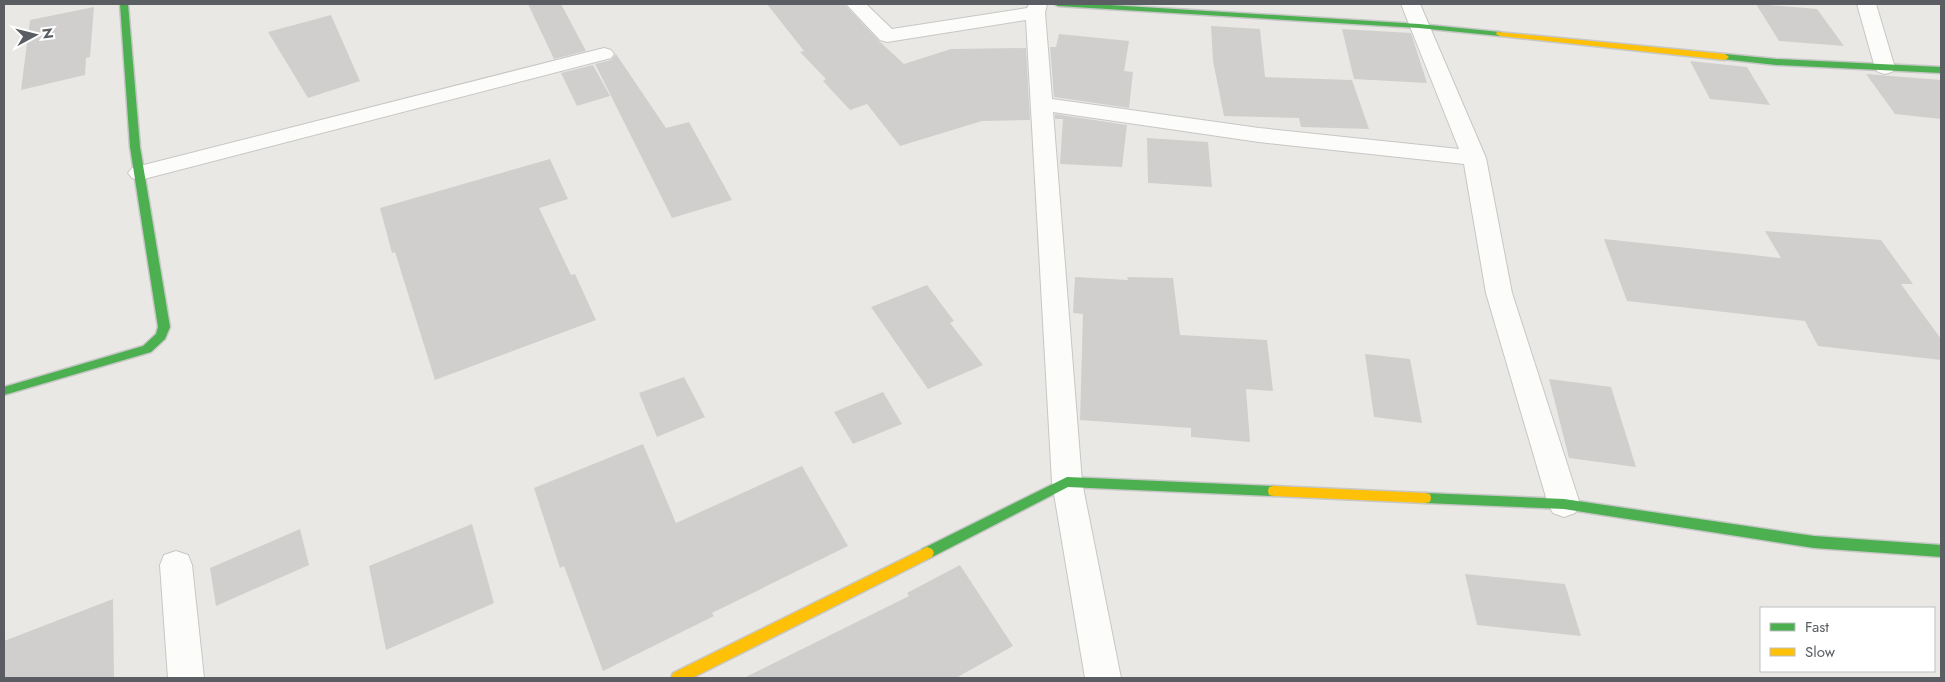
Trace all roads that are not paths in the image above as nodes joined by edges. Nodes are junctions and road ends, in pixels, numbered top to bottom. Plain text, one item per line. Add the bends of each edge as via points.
1 (124, 4) edge
2 (855, 4) edge
3 (1411, 4) edge
4 (1866, 4) edge
5 (1044, 7) edge
6 (1419, 26) junction
7 (604, 54) dead end
8 (1885, 68) junction
9 (1941, 70) edge
10 (1041, 104) junction
11 (1474, 158) junction
12 (140, 173) junction
13 (4, 391) edge
14 (1067, 482) junction
15 (1564, 504) junction
16 (1941, 550) edge
17 (176, 565) dead end
18 (186, 678) edge
19 (678, 678) edge
20 (1103, 678) edge

1 - 12 street via 135,147
2 - 5 street via 887,36
3 - 6 street
4 - 8 street
5 - 6 street
5 - 10 street
6 - 8 street via 1776,62
6 - 11 street
7 - 12 street
8 - 9 street
10 - 11 street via 1260,134
10 - 14 street
11 - 15 street via 1499,294
12 - 13 street via 164,327 161,336 146,348
14 - 15 street
14 - 19 street
14 - 20 street
15 - 16 street via 1814,542
17 - 18 street

